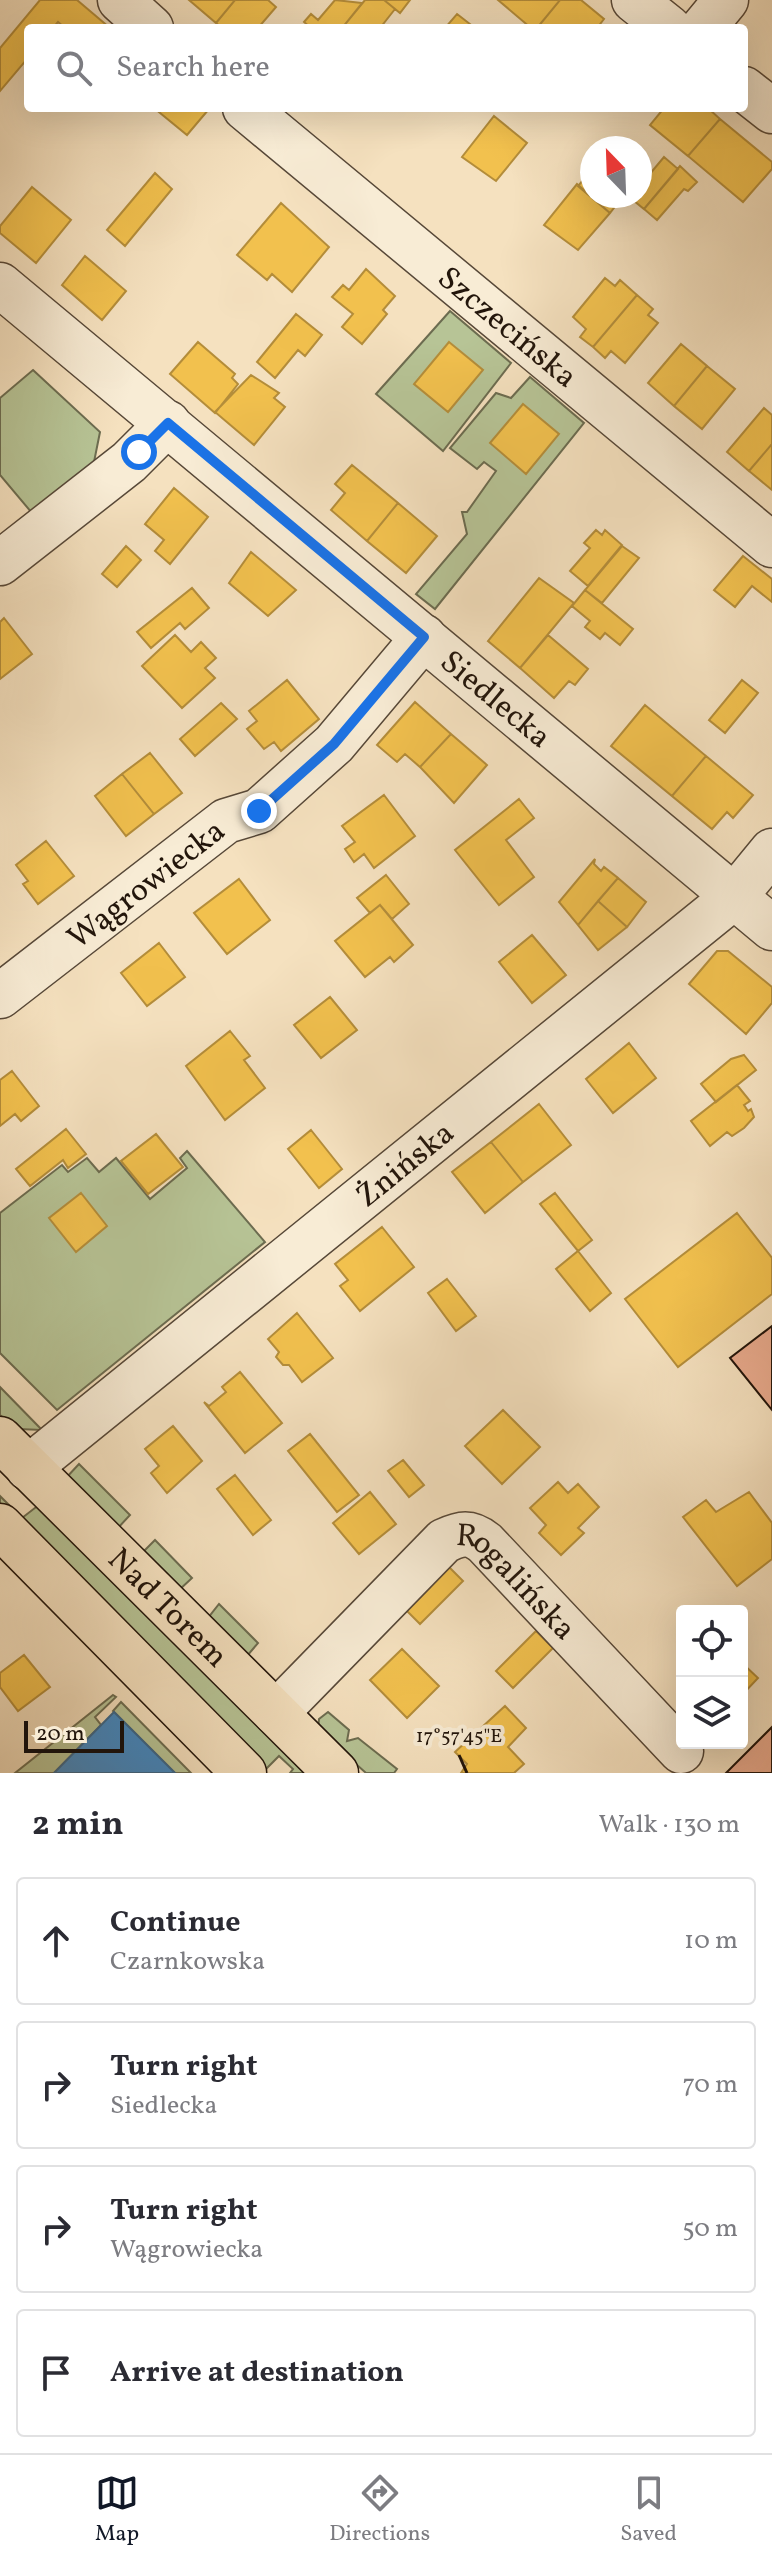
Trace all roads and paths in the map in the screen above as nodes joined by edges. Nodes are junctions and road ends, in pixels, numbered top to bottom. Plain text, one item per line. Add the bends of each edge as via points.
1 (120, 0) edge
2 (634, 0) edge
3 (726, 0) edge
4 (147, 24) edge
5 (664, 24) edge
6 (706, 24) edge
7 (748, 92) edge
8 (772, 111) edge
9 (250, 112) edge
10 (0, 285) edge
11 (168, 423) junction
12 (772, 545) edge
13 (0, 563) edge
14 (424, 637) junction
15 (772, 851) edge
16 (735, 896) junction
17 (772, 928) edge
18 (0, 996) edge
19 (14, 1454) edge
20 (0, 1526) edge
21 (276, 1713) junction
22 (681, 1751) dead end
23 (244, 1773) edge
24 (336, 1773) edge

1 - 4 street
2 - 5 street
3 - 6 street
7 - 8 street
9 - 12 street, Szczecińska
10 - 11 street, Siedlecka
11 - 13 street via 129,462
11 - 14 street, Siedlecka
14 - 16 street, Siedlecka
14 - 18 street, Wągrowiecka via 334,744 259,811 226,821
15 - 16 street, Żnińska
16 - 17 street, Siedlecka
16 - 19 street, Żnińska
19 - 21 main road, Nad Torem
20 - 23 main road, Nad Torem
21 - 22 street, Rogalińska via 444,1541 460,1533 485,1543
21 - 24 main road, Nad Torem

